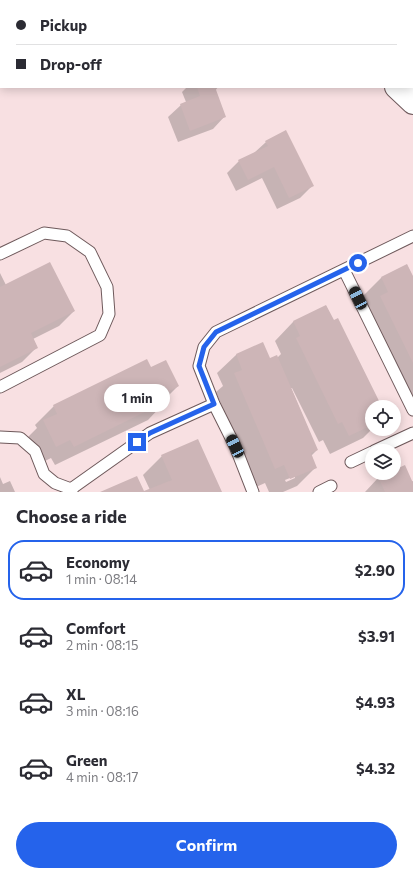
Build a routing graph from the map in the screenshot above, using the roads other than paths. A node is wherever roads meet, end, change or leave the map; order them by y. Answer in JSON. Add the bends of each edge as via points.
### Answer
{"nodes":[{"id":1,"x":397,"y":88,"type":"edge"},
{"id":2,"x":413,"y":103,"type":"edge"},
{"id":3,"x":413,"y":236,"type":"edge"},
{"id":4,"x":0,"y":254,"type":"edge"},
{"id":5,"x":344,"y":270,"type":"junction"},
{"id":6,"x":0,"y":387,"type":"edge"},
{"id":7,"x":214,"y":404,"type":"junction"},
{"id":8,"x":413,"y":410,"type":"edge"},
{"id":9,"x":413,"y":433,"type":"edge"},
{"id":10,"x":0,"y":437,"type":"edge"},
{"id":11,"x":390,"y":444,"type":"edge"},
{"id":12,"x":365,"y":456,"type":"edge"},
{"id":13,"x":351,"y":462,"type":"dead end"},
{"id":14,"x":331,"y":486,"type":"dead end"},
{"id":15,"x":71,"y":491,"type":"edge"},
{"id":16,"x":253,"y":492,"type":"edge"},
{"id":17,"x":319,"y":492,"type":"edge"}],
"edges":[{"from":1,"to":2,"type":"street"},
{"from":3,"to":5,"type":"lane"},
{"from":4,"to":6,"type":"lane","via":[[44,232],[67,236],[90,252],[107,287],[109,314],[100,335]]},
{"from":5,"to":7,"type":"lane","via":[[216,332],[204,347],[199,366]]},
{"from":5,"to":8,"type":"lane"},
{"from":7,"to":15,"type":"lane","via":[[150,433]]},
{"from":7,"to":16,"type":"lane","via":[[235,446]]},
{"from":9,"to":11,"type":"lane"},
{"from":10,"to":15,"type":"lane","via":[[20,438],[35,451],[44,474]]},
{"from":12,"to":13,"type":"lane"},
{"from":14,"to":17,"type":"lane"}]}
